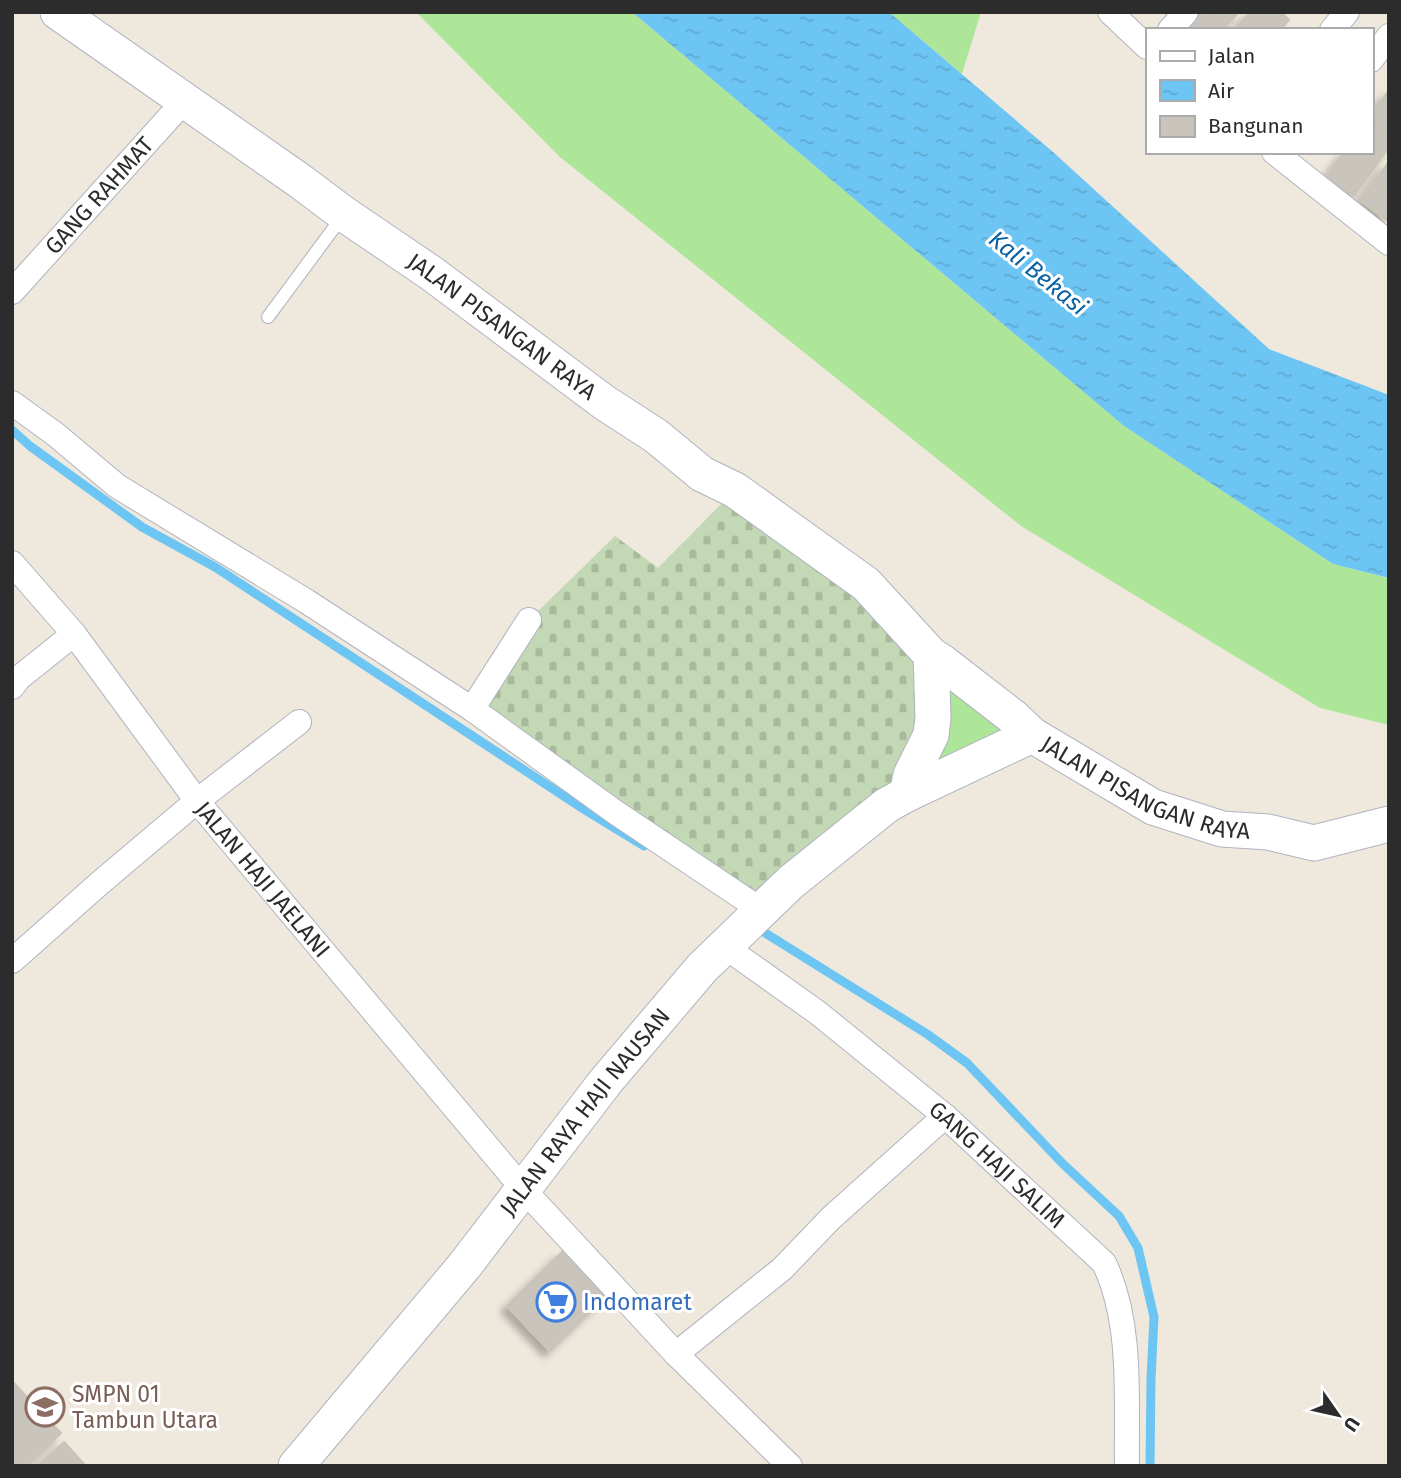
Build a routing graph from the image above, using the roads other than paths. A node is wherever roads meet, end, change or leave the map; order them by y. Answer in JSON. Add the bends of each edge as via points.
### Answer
{"nodes":[{"id":1,"x":58,"y":12,"type":"edge"},
{"id":2,"x":1110,"y":12,"type":"edge"},
{"id":3,"x":1186,"y":12,"type":"edge"},
{"id":4,"x":1347,"y":12,"type":"edge"},
{"id":5,"x":1172,"y":28,"type":"edge"},
{"id":6,"x":1334,"y":28,"type":"edge"},
{"id":7,"x":1389,"y":36,"type":"edge"},
{"id":8,"x":1146,"y":46,"type":"edge"},
{"id":9,"x":1373,"y":57,"type":"edge"},
{"id":10,"x":185,"y":100,"type":"junction"},
{"id":11,"x":1290,"y":157,"type":"edge"},
{"id":12,"x":344,"y":214,"type":"junction"},
{"id":13,"x":1388,"y":241,"type":"edge"},
{"id":14,"x":12,"y":292,"type":"edge"},
{"id":15,"x":268,"y":317,"type":"dead end"},
{"id":16,"x":12,"y":403,"type":"edge"},
{"id":17,"x":14,"y":568,"type":"edge"},
{"id":18,"x":529,"y":620,"type":"dead end"},
{"id":19,"x":74,"y":635,"type":"junction"},
{"id":20,"x":931,"y":666,"type":"junction"},
{"id":21,"x":12,"y":687,"type":"edge"},
{"id":22,"x":472,"y":709,"type":"junction"},
{"id":23,"x":299,"y":722,"type":"dead end"},
{"id":24,"x":1032,"y":735,"type":"junction"},
{"id":25,"x":907,"y":794,"type":"junction"},
{"id":26,"x":197,"y":801,"type":"junction"},
{"id":27,"x":1389,"y":824,"type":"edge"},
{"id":28,"x":761,"y":910,"type":"junction"},
{"id":29,"x":724,"y":946,"type":"junction"},
{"id":30,"x":12,"y":961,"type":"edge"},
{"id":31,"x":945,"y":1116,"type":"junction"},
{"id":32,"x":523,"y":1189,"type":"junction"},
{"id":33,"x":676,"y":1354,"type":"junction"},
{"id":34,"x":779,"y":1462,"type":"edge"},
{"id":35,"x":296,"y":1466,"type":"edge"},
{"id":36,"x":1127,"y":1466,"type":"edge"}],
"edges":[{"from":1,"to":10,"type":"street","name":"JALAN PISANGAN RAYA"},
{"from":2,"to":8,"type":"street"},
{"from":3,"to":5,"type":"street"},
{"from":4,"to":6,"type":"street"},
{"from":7,"to":9,"type":"street"},
{"from":10,"to":12,"type":"street","name":"JALAN PISANGAN RAYA"},
{"from":10,"to":14,"type":"street","name":"GANG RAHMAT"},
{"from":11,"to":13,"type":"street"},
{"from":12,"to":15,"type":"lane"},
{"from":12,"to":20,"type":"street","name":"JALAN PISANGAN RAYA","via":[[656,436],[702,474],[736,490],[866,584]]},
{"from":16,"to":22,"type":"street","via":[[117,486]]},
{"from":17,"to":19,"type":"street","name":"JALAN HAJI JAELANI"},
{"from":18,"to":22,"type":"street"},
{"from":19,"to":21,"type":"street"},
{"from":19,"to":26,"type":"street","name":"JALAN HAJI JAELANI"},
{"from":20,"to":24,"type":"street","name":"JALAN PISANGAN RAYA","via":[[942,662]]},
{"from":20,"to":25,"type":"street","via":[[931,735]]},
{"from":22,"to":28,"type":"street"},
{"from":23,"to":26,"type":"street"},
{"from":24,"to":25,"type":"street","name":"JALAN RAYA HAJI NAUSAN"},
{"from":24,"to":27,"type":"street","name":"JALAN PISANGAN RAYA","via":[[1153,807],[1222,829],[1268,832],[1314,843]]},
{"from":25,"to":28,"type":"street","name":"JALAN RAYA HAJI NAUSAN","via":[[876,814]]},
{"from":26,"to":30,"type":"street"},
{"from":26,"to":32,"type":"street","name":"JALAN HAJI JAELANI"},
{"from":28,"to":29,"type":"street","name":"JALAN RAYA HAJI NAUSAN"},
{"from":29,"to":31,"type":"street","name":"GANG HAJI SALIM","via":[[818,1013]]},
{"from":29,"to":32,"type":"street","name":"JALAN RAYA HAJI NAUSAN","via":[[606,1081]]},
{"from":31,"to":33,"type":"street","via":[[831,1218],[782,1269]]},
{"from":31,"to":36,"type":"street","name":"GANG HAJI SALIM","via":[[1104,1263],[1121,1316],[1125,1351]]},
{"from":32,"to":33,"type":"street","name":"JALAN HAJI JAELANI"},
{"from":32,"to":35,"type":"street","name":"JALAN RAYA HAJI NAUSAN","via":[[466,1265]]},
{"from":33,"to":34,"type":"street","name":"JALAN HAJI JAELANI"}]}
